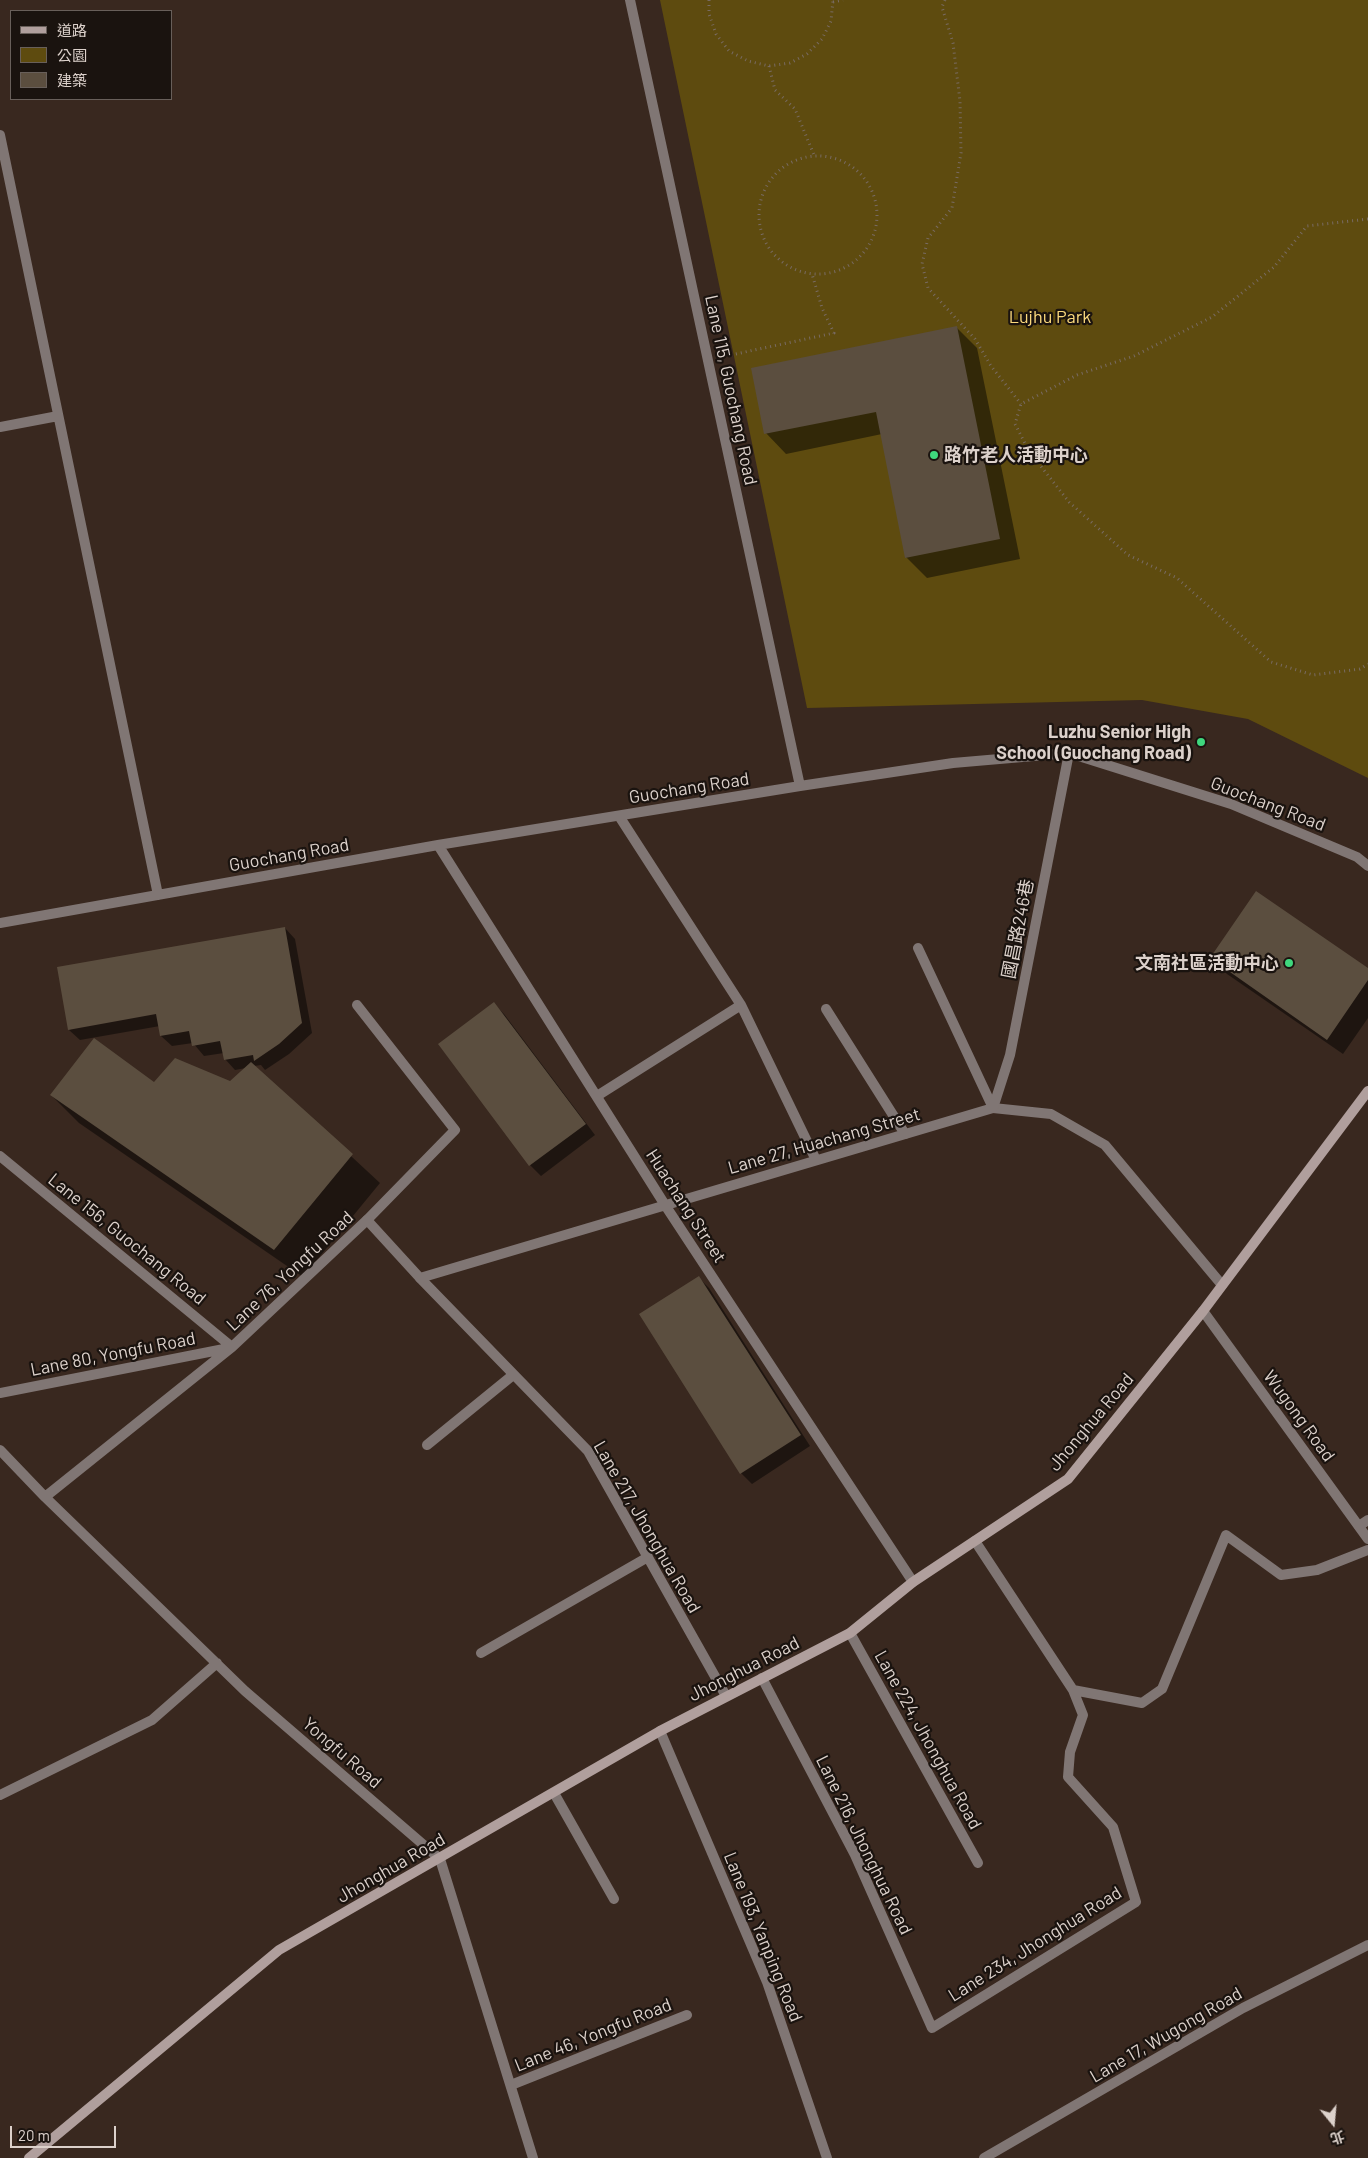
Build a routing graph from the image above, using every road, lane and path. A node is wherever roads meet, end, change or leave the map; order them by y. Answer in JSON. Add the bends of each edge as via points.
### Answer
{"nodes":[{"id":1,"x":630,"y":0,"type":"edge"},
{"id":2,"x":708,"y":0,"type":"edge"},
{"id":3,"x":843,"y":0,"type":"edge"},
{"id":4,"x":945,"y":0,"type":"edge"},
{"id":5,"x":833,"y":1,"type":"edge"},
{"id":6,"x":769,"y":66,"type":"junction"},
{"id":7,"x":0,"y":136,"type":"edge"},
{"id":8,"x":814,"y":155,"type":"junction"},
{"id":9,"x":1368,"y":219,"type":"edge"},
{"id":10,"x":812,"y":274,"type":"junction"},
{"id":11,"x":708,"y":360,"type":"junction"},
{"id":12,"x":1021,"y":404,"type":"junction"},
{"id":13,"x":58,"y":416,"type":"junction"},
{"id":14,"x":0,"y":427,"type":"edge"},
{"id":15,"x":1368,"y":664,"type":"edge"},
{"id":16,"x":1069,"y":753,"type":"junction"},
{"id":17,"x":800,"y":786,"type":"junction"},
{"id":18,"x":619,"y":816,"type":"junction"},
{"id":19,"x":438,"y":844,"type":"junction"},
{"id":20,"x":1368,"y":866,"type":"edge"},
{"id":21,"x":158,"y":895,"type":"junction"},
{"id":22,"x":0,"y":924,"type":"edge"},
{"id":23,"x":918,"y":948,"type":"dead end"},
{"id":24,"x":741,"y":1004,"type":"junction"},
{"id":25,"x":357,"y":1005,"type":"dead end"},
{"id":26,"x":826,"y":1009,"type":"dead end"},
{"id":27,"x":1368,"y":1091,"type":"edge"},
{"id":28,"x":597,"y":1096,"type":"junction"},
{"id":29,"x":993,"y":1108,"type":"junction"},
{"id":30,"x":904,"y":1134,"type":"junction"},
{"id":31,"x":0,"y":1156,"type":"edge"},
{"id":32,"x":816,"y":1160,"type":"junction"},
{"id":33,"x":665,"y":1204,"type":"junction"},
{"id":34,"x":367,"y":1220,"type":"junction"},
{"id":35,"x":420,"y":1278,"type":"junction"},
{"id":36,"x":1222,"y":1286,"type":"junction"},
{"id":37,"x":1203,"y":1312,"type":"junction"},
{"id":38,"x":232,"y":1347,"type":"junction"},
{"id":39,"x":513,"y":1375,"type":"junction"},
{"id":40,"x":0,"y":1393,"type":"edge"},
{"id":41,"x":427,"y":1444,"type":"dead end"},
{"id":42,"x":0,"y":1450,"type":"edge"},
{"id":43,"x":45,"y":1497,"type":"junction"},
{"id":44,"x":1364,"y":1523,"type":"edge"},
{"id":45,"x":1368,"y":1540,"type":"edge"},
{"id":46,"x":975,"y":1541,"type":"junction"},
{"id":47,"x":1368,"y":1550,"type":"edge"},
{"id":48,"x":648,"y":1557,"type":"junction"},
{"id":49,"x":913,"y":1582,"type":"junction"},
{"id":50,"x":850,"y":1633,"type":"junction"},
{"id":51,"x":481,"y":1653,"type":"dead end"},
{"id":52,"x":217,"y":1663,"type":"junction"},
{"id":53,"x":762,"y":1678,"type":"junction"},
{"id":54,"x":1073,"y":1690,"type":"junction"},
{"id":55,"x":726,"y":1696,"type":"junction"},
{"id":56,"x":660,"y":1731,"type":"junction"},
{"id":57,"x":554,"y":1792,"type":"junction"},
{"id":58,"x":0,"y":1795,"type":"edge"},
{"id":59,"x":440,"y":1859,"type":"junction"},
{"id":60,"x":978,"y":1863,"type":"dead end"},
{"id":61,"x":614,"y":1899,"type":"dead end"},
{"id":62,"x":1368,"y":1945,"type":"edge"},
{"id":63,"x":687,"y":2015,"type":"dead end"},
{"id":64,"x":932,"y":2028,"type":"joint"},
{"id":65,"x":511,"y":2085,"type":"junction"},
{"id":66,"x":29,"y":2158,"type":"edge"},
{"id":67,"x":533,"y":2158,"type":"edge"},
{"id":68,"x":827,"y":2158,"type":"edge"},
{"id":69,"x":984,"y":2158,"type":"edge"}],
"edges":[{"from":1,"to":11,"type":"street","name":"Lane 115, Guochang Road"},
{"from":2,"to":6,"type":"path","via":[[716,34],[729,50],[748,61]]},
{"from":3,"to":5,"type":"path"},
{"from":4,"to":12,"type":"path","via":[[942,7],[954,43],[961,154],[952,208],[928,238],[922,264],[928,288],[975,339],[991,366]]},
{"from":5,"to":6,"type":"path","via":[[831,21],[808,54],[790,63]]},
{"from":6,"to":8,"type":"path","via":[[775,90],[795,109]]},
{"from":7,"to":13,"type":"street"},
{"from":8,"to":10,"type":"path","via":[[795,160],[778,170],[766,186],[759,204],[759,224],[764,242],[777,258],[793,269]]},
{"from":8,"to":10,"type":"path","via":[[834,157],[852,165],[866,179],[875,196],[878,216],[874,235],[865,252],[850,265],[832,273]]},
{"from":9,"to":12,"type":"path","via":[[1307,226],[1274,267],[1212,317],[1134,356],[1078,375]]},
{"from":10,"to":11,"type":"path","via":[[822,308],[834,333]]},
{"from":11,"to":17,"type":"street","name":"Lane 115, Guochang Road"},
{"from":12,"to":15,"type":"path","via":[[1015,424],[1029,451],[1069,502],[1128,555],[1177,578],[1271,662],[1313,675],[1360,669]]},
{"from":13,"to":14,"type":"street"},
{"from":13,"to":21,"type":"street"},
{"from":16,"to":17,"type":"street","name":"Guochang Road","via":[[953,763]]},
{"from":16,"to":20,"type":"street","name":"Guochang Road","via":[[1231,804],[1358,856]]},
{"from":16,"to":29,"type":"street","name":"國昌路246巷","via":[[1010,1055]]},
{"from":17,"to":18,"type":"street","name":"Guochang Road"},
{"from":18,"to":19,"type":"street","name":"Guochang Road"},
{"from":18,"to":24,"type":"street"},
{"from":19,"to":21,"type":"street","name":"Guochang Road"},
{"from":19,"to":28,"type":"street","name":"Huachang Street"},
{"from":21,"to":22,"type":"street","name":"Guochang Road"},
{"from":23,"to":29,"type":"street"},
{"from":24,"to":28,"type":"street"},
{"from":24,"to":32,"type":"street"},
{"from":25,"to":34,"type":"street","via":[[455,1130]]},
{"from":26,"to":30,"type":"street"},
{"from":27,"to":36,"type":"street","name":"Jhonghua Road"},
{"from":28,"to":33,"type":"street","name":"Huachang Street"},
{"from":29,"to":30,"type":"street","name":"Lane 27, Huachang Street"},
{"from":29,"to":36,"type":"street","via":[[1051,1114],[1105,1145]]},
{"from":30,"to":32,"type":"street","name":"Lane 27, Huachang Street"},
{"from":31,"to":38,"type":"street","name":"Lane 156, Guochang Road"},
{"from":32,"to":33,"type":"street","name":"Lane 27, Huachang Street"},
{"from":33,"to":35,"type":"street"},
{"from":33,"to":49,"type":"street","name":"Huachang Street"},
{"from":34,"to":35,"type":"street","name":"Lane 76, Yongfu Road"},
{"from":34,"to":38,"type":"street","name":"Lane 76, Yongfu Road"},
{"from":35,"to":39,"type":"street","name":"Lane 217, Jhonghua Road"},
{"from":36,"to":37,"type":"street","name":"Jhonghua Road"},
{"from":37,"to":44,"type":"street","name":"Wugong Road"},
{"from":37,"to":46,"type":"street","name":"Jhonghua Road","via":[[1068,1479]]},
{"from":38,"to":40,"type":"street","name":"Lane 80, Yongfu Road"},
{"from":38,"to":43,"type":"street","name":"Lane 76, Yongfu Road"},
{"from":39,"to":41,"type":"street"},
{"from":39,"to":48,"type":"street","name":"Lane 217, Jhonghua Road","via":[[588,1451]]},
{"from":42,"to":43,"type":"street","name":"Yongfu Road"},
{"from":43,"to":52,"type":"street","name":"Yongfu Road"},
{"from":44,"to":45,"type":"street","name":"Wugong Road"},
{"from":46,"to":49,"type":"street","name":"Jhonghua Road"},
{"from":46,"to":54,"type":"street","name":"Lane 234, Jhonghua Road"},
{"from":47,"to":54,"type":"street","via":[[1317,1570],[1281,1575],[1226,1535],[1162,1689],[1142,1703]]},
{"from":48,"to":51,"type":"street"},
{"from":48,"to":55,"type":"street","name":"Lane 217, Jhonghua Road"},
{"from":49,"to":50,"type":"street","name":"Jhonghua Road"},
{"from":50,"to":53,"type":"street","name":"Jhonghua Road"},
{"from":50,"to":60,"type":"street","name":"Lane 224, Jhonghua Road"},
{"from":52,"to":58,"type":"street","via":[[152,1720]]},
{"from":52,"to":59,"type":"street","name":"Yongfu Road","via":[[245,1691]]},
{"from":53,"to":55,"type":"street","name":"Jhonghua Road"},
{"from":53,"to":64,"type":"street","name":"Lane 216, Jhonghua Road","via":[[854,1856]]},
{"from":54,"to":64,"type":"street","name":"Lane 234, Jhonghua Road","via":[[1083,1715],[1070,1752],[1068,1777],[1113,1827],[1136,1902]]},
{"from":55,"to":56,"type":"street","name":"Jhonghua Road"},
{"from":56,"to":57,"type":"street","name":"Jhonghua Road"},
{"from":56,"to":68,"type":"street","name":"Lane 193, Yanping Road","via":[[767,1982]]},
{"from":57,"to":59,"type":"street","name":"Jhonghua Road"},
{"from":57,"to":61,"type":"street"},
{"from":59,"to":65,"type":"street"},
{"from":59,"to":66,"type":"street","name":"Jhonghua Road","via":[[279,1950]]},
{"from":62,"to":69,"type":"street","name":"Lane 17, Wugong Road","via":[[1243,2008]]},
{"from":63,"to":65,"type":"street","name":"Lane 46, Yongfu Road"},
{"from":65,"to":67,"type":"street"}]}
